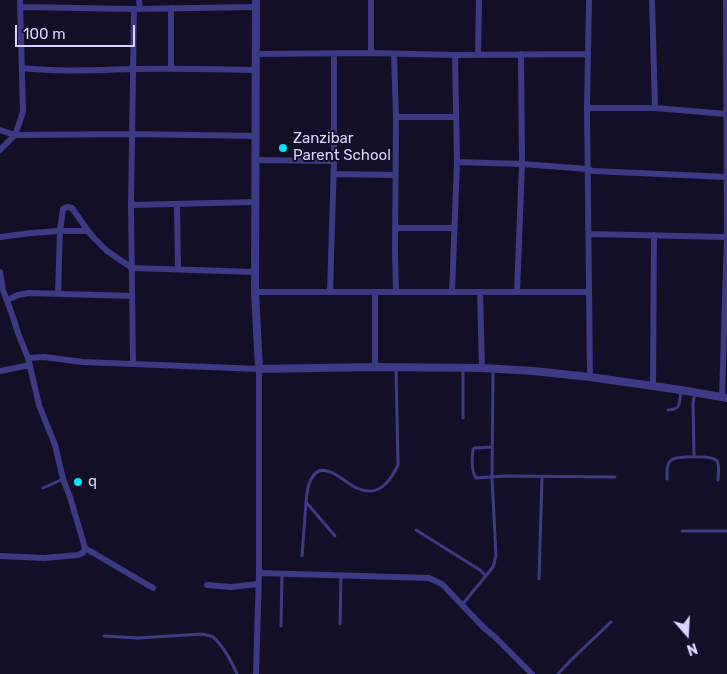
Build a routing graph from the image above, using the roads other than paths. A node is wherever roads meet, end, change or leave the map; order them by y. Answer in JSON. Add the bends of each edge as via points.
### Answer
{"nodes":[{"id":1,"x":140,"y":0,"type":"edge"},
{"id":2,"x":371,"y":0,"type":"edge"},
{"id":3,"x":479,"y":0,"type":"edge"},
{"id":4,"x":588,"y":0,"type":"edge"},
{"id":5,"x":652,"y":0,"type":"edge"},
{"id":6,"x":726,"y":0,"type":"edge"},
{"id":7,"x":256,"y":3,"type":"edge"},
{"id":8,"x":20,"y":4,"type":"edge"},
{"id":9,"x":171,"y":8,"type":"junction"},
{"id":10,"x":137,"y":9,"type":"junction"},
{"id":11,"x":726,"y":49,"type":"edge"},
{"id":12,"x":371,"y":53,"type":"junction"},
{"id":13,"x":256,"y":54,"type":"junction"},
{"id":14,"x":334,"y":54,"type":"junction"},
{"id":15,"x":394,"y":54,"type":"junction"},
{"id":16,"x":478,"y":54,"type":"junction"},
{"id":17,"x":521,"y":54,"type":"junction"},
{"id":18,"x":588,"y":54,"type":"junction"},
{"id":19,"x":455,"y":55,"type":"junction"},
{"id":20,"x":22,"y":68,"type":"junction"},
{"id":21,"x":133,"y":69,"type":"junction"},
{"id":22,"x":171,"y":69,"type":"junction"},
{"id":23,"x":255,"y":70,"type":"junction"},
{"id":24,"x":588,"y":108,"type":"junction"},
{"id":25,"x":656,"y":108,"type":"junction"},
{"id":26,"x":726,"y":114,"type":"edge"},
{"id":27,"x":396,"y":117,"type":"junction"},
{"id":28,"x":456,"y":117,"type":"junction"},
{"id":29,"x":0,"y":130,"type":"edge"},
{"id":30,"x":132,"y":134,"type":"junction"},
{"id":31,"x":15,"y":135,"type":"junction"},
{"id":32,"x":255,"y":136,"type":"junction"},
{"id":33,"x":0,"y":150,"type":"edge"},
{"id":34,"x":255,"y":160,"type":"junction"},
{"id":35,"x":334,"y":161,"type":"junction"},
{"id":36,"x":457,"y":162,"type":"junction"},
{"id":37,"x":522,"y":164,"type":"junction"},
{"id":38,"x":588,"y":169,"type":"junction"},
{"id":39,"x":334,"y":174,"type":"junction"},
{"id":40,"x":395,"y":175,"type":"junction"},
{"id":41,"x":727,"y":177,"type":"edge"},
{"id":42,"x":255,"y":202,"type":"junction"},
{"id":43,"x":177,"y":204,"type":"junction"},
{"id":44,"x":130,"y":205,"type":"junction"},
{"id":45,"x":396,"y":228,"type":"junction"},
{"id":46,"x":454,"y":228,"type":"junction"},
{"id":47,"x":60,"y":231,"type":"junction"},
{"id":48,"x":88,"y":231,"type":"junction"},
{"id":49,"x":589,"y":234,"type":"junction"},
{"id":50,"x":654,"y":235,"type":"junction"},
{"id":51,"x":727,"y":236,"type":"edge"},
{"id":52,"x":0,"y":237,"type":"edge"},
{"id":53,"x":727,"y":243,"type":"edge"},
{"id":54,"x":132,"y":268,"type":"junction"},
{"id":55,"x":178,"y":269,"type":"junction"},
{"id":56,"x":0,"y":272,"type":"edge"},
{"id":57,"x":255,"y":272,"type":"junction"},
{"id":58,"x":255,"y":292,"type":"junction"},
{"id":59,"x":330,"y":292,"type":"junction"},
{"id":60,"x":375,"y":292,"type":"junction"},
{"id":61,"x":396,"y":292,"type":"junction"},
{"id":62,"x":452,"y":292,"type":"junction"},
{"id":63,"x":480,"y":292,"type":"junction"},
{"id":64,"x":518,"y":292,"type":"junction"},
{"id":65,"x":589,"y":292,"type":"junction"},
{"id":66,"x":58,"y":294,"type":"junction"},
{"id":67,"x":131,"y":296,"type":"junction"},
{"id":68,"x":7,"y":300,"type":"junction"},
{"id":69,"x":726,"y":314,"type":"edge"},
{"id":70,"x":28,"y":358,"type":"junction"},
{"id":71,"x":133,"y":364,"type":"junction"},
{"id":72,"x":30,"y":365,"type":"junction"},
{"id":73,"x":375,"y":367,"type":"junction"},
{"id":74,"x":396,"y":368,"type":"junction"},
{"id":75,"x":482,"y":368,"type":"junction"},
{"id":76,"x":259,"y":369,"type":"junction"},
{"id":77,"x":463,"y":369,"type":"junction"},
{"id":78,"x":493,"y":370,"type":"junction"},
{"id":79,"x":0,"y":372,"type":"edge"},
{"id":80,"x":590,"y":377,"type":"junction"},
{"id":81,"x":653,"y":386,"type":"junction"},
{"id":82,"x":681,"y":390,"type":"junction"},
{"id":83,"x":695,"y":392,"type":"junction"},
{"id":84,"x":724,"y":398,"type":"edge"},
{"id":85,"x":668,"y":410,"type":"dead end"},
{"id":86,"x":463,"y":418,"type":"dead end"},
{"id":87,"x":492,"y":447,"type":"junction"},
{"id":88,"x":694,"y":456,"type":"junction"},
{"id":89,"x":492,"y":477,"type":"junction"},
{"id":90,"x":542,"y":477,"type":"junction"},
{"id":91,"x":615,"y":478,"type":"dead end"},
{"id":92,"x":63,"y":479,"type":"junction"},
{"id":93,"x":666,"y":479,"type":"dead end"},
{"id":94,"x":718,"y":480,"type":"dead end"},
{"id":95,"x":43,"y":488,"type":"dead end"},
{"id":96,"x":306,"y":502,"type":"junction"},
{"id":97,"x":416,"y":530,"type":"dead end"},
{"id":98,"x":682,"y":531,"type":"dead end"},
{"id":99,"x":727,"y":532,"type":"edge"},
{"id":100,"x":335,"y":536,"type":"dead end"},
{"id":101,"x":85,"y":548,"type":"junction"},
{"id":102,"x":0,"y":556,"type":"edge"},
{"id":103,"x":302,"y":556,"type":"dead end"},
{"id":104,"x":259,"y":573,"type":"junction"},
{"id":105,"x":282,"y":573,"type":"junction"},
{"id":106,"x":341,"y":576,"type":"junction"},
{"id":107,"x":486,"y":576,"type":"junction"},
{"id":108,"x":540,"y":579,"type":"dead end"},
{"id":109,"x":258,"y":584,"type":"junction"},
{"id":110,"x":207,"y":585,"type":"dead end"},
{"id":111,"x":153,"y":588,"type":"dead end"},
{"id":112,"x":462,"y":604,"type":"junction"},
{"id":113,"x":611,"y":622,"type":"dead end"},
{"id":114,"x":340,"y":624,"type":"dead end"},
{"id":115,"x":281,"y":626,"type":"dead end"},
{"id":116,"x":104,"y":636,"type":"dead end"},
{"id":117,"x":237,"y":674,"type":"edge"},
{"id":118,"x":256,"y":674,"type":"edge"},
{"id":119,"x":532,"y":674,"type":"edge"},
{"id":120,"x":558,"y":674,"type":"edge"}],
"edges":[{"from":1,"to":10,"type":"street"},
{"from":2,"to":12,"type":"street"},
{"from":3,"to":16,"type":"street"},
{"from":4,"to":18,"type":"street"},
{"from":5,"to":25,"type":"street"},
{"from":6,"to":11,"type":"street"},
{"from":7,"to":9,"type":"street"},
{"from":7,"to":13,"type":"street"},
{"from":8,"to":10,"type":"street"},
{"from":8,"to":20,"type":"street"},
{"from":9,"to":10,"type":"street"},
{"from":9,"to":22,"type":"street"},
{"from":10,"to":21,"type":"street"},
{"from":11,"to":26,"type":"street"},
{"from":12,"to":14,"type":"street"},
{"from":12,"to":15,"type":"street"},
{"from":13,"to":14,"type":"street"},
{"from":13,"to":23,"type":"street"},
{"from":14,"to":35,"type":"street"},
{"from":15,"to":19,"type":"street"},
{"from":15,"to":27,"type":"street"},
{"from":16,"to":17,"type":"street"},
{"from":16,"to":19,"type":"street"},
{"from":17,"to":18,"type":"street"},
{"from":17,"to":37,"type":"street"},
{"from":18,"to":24,"type":"street"},
{"from":19,"to":28,"type":"street"},
{"from":20,"to":21,"type":"street","via":[[69,71]]},
{"from":20,"to":31,"type":"street","via":[[23,112]]},
{"from":21,"to":22,"type":"street"},
{"from":21,"to":30,"type":"street"},
{"from":22,"to":23,"type":"street"},
{"from":23,"to":32,"type":"street"},
{"from":24,"to":25,"type":"street"},
{"from":24,"to":38,"type":"street"},
{"from":25,"to":26,"type":"street"},
{"from":26,"to":41,"type":"street"},
{"from":27,"to":28,"type":"street"},
{"from":27,"to":40,"type":"street"},
{"from":28,"to":36,"type":"street"},
{"from":29,"to":31,"type":"street"},
{"from":30,"to":31,"type":"street"},
{"from":30,"to":32,"type":"street"},
{"from":30,"to":44,"type":"street"},
{"from":31,"to":33,"type":"street"},
{"from":32,"to":34,"type":"street"},
{"from":34,"to":35,"type":"street"},
{"from":34,"to":42,"type":"street"},
{"from":35,"to":39,"type":"street"},
{"from":36,"to":37,"type":"street"},
{"from":36,"to":46,"type":"street"},
{"from":37,"to":38,"type":"street"},
{"from":37,"to":64,"type":"street"},
{"from":38,"to":41,"type":"street"},
{"from":38,"to":49,"type":"street"},
{"from":39,"to":40,"type":"street"},
{"from":39,"to":59,"type":"street"},
{"from":40,"to":45,"type":"street"},
{"from":41,"to":51,"type":"street"},
{"from":42,"to":43,"type":"street"},
{"from":42,"to":57,"type":"street"},
{"from":43,"to":44,"type":"street"},
{"from":43,"to":55,"type":"street"},
{"from":44,"to":54,"type":"street"},
{"from":45,"to":46,"type":"street"},
{"from":45,"to":61,"type":"street"},
{"from":46,"to":62,"type":"street"},
{"from":47,"to":48,"type":"street"},
{"from":47,"to":48,"type":"street","via":[[63,209],[67,207],[72,208]]},
{"from":47,"to":52,"type":"street"},
{"from":47,"to":66,"type":"street"},
{"from":48,"to":54,"type":"street","via":[[107,251]]},
{"from":49,"to":50,"type":"street"},
{"from":49,"to":65,"type":"street"},
{"from":50,"to":51,"type":"street"},
{"from":50,"to":81,"type":"street"},
{"from":51,"to":53,"type":"street"},
{"from":53,"to":69,"type":"street"},
{"from":54,"to":55,"type":"street"},
{"from":54,"to":67,"type":"street"},
{"from":55,"to":57,"type":"street"},
{"from":56,"to":68,"type":"street"},
{"from":57,"to":58,"type":"street"},
{"from":58,"to":59,"type":"street"},
{"from":58,"to":76,"type":"street"},
{"from":59,"to":60,"type":"street"},
{"from":60,"to":61,"type":"street"},
{"from":60,"to":73,"type":"street"},
{"from":61,"to":62,"type":"street"},
{"from":62,"to":63,"type":"street"},
{"from":63,"to":64,"type":"street"},
{"from":63,"to":75,"type":"street"},
{"from":64,"to":65,"type":"street"},
{"from":65,"to":80,"type":"street"},
{"from":66,"to":67,"type":"street"},
{"from":66,"to":68,"type":"street","via":[[29,293]]},
{"from":67,"to":71,"type":"street"},
{"from":68,"to":70,"type":"street"},
{"from":69,"to":84,"type":"street"},
{"from":70,"to":71,"type":"street"},
{"from":70,"to":72,"type":"street"},
{"from":71,"to":76,"type":"street"},
{"from":72,"to":79,"type":"street"},
{"from":72,"to":92,"type":"street"},
{"from":73,"to":74,"type":"street"},
{"from":73,"to":76,"type":"street"},
{"from":74,"to":77,"type":"street"},
{"from":74,"to":96,"type":"lane","via":[[398,464],[394,474],[376,491],[365,492],[322,470],[313,474]]},
{"from":75,"to":77,"type":"street"},
{"from":75,"to":78,"type":"street"},
{"from":76,"to":104,"type":"street"},
{"from":77,"to":86,"type":"lane"},
{"from":78,"to":80,"type":"street"},
{"from":78,"to":87,"type":"lane"},
{"from":80,"to":81,"type":"street"},
{"from":81,"to":82,"type":"street"},
{"from":82,"to":83,"type":"street"},
{"from":82,"to":85,"type":"lane","via":[[678,408]]},
{"from":83,"to":84,"type":"street"},
{"from":83,"to":88,"type":"lane"},
{"from":87,"to":89,"type":"lane"},
{"from":87,"to":89,"type":"lane","via":[[472,451],[474,476]]},
{"from":88,"to":93,"type":"lane","via":[[670,461]]},
{"from":88,"to":94,"type":"lane","via":[[717,461]]},
{"from":89,"to":90,"type":"lane"},
{"from":89,"to":107,"type":"lane","via":[[496,556]]},
{"from":90,"to":91,"type":"lane"},
{"from":90,"to":108,"type":"lane"},
{"from":92,"to":95,"type":"lane"},
{"from":92,"to":101,"type":"street"},
{"from":96,"to":100,"type":"lane"},
{"from":96,"to":103,"type":"lane"},
{"from":97,"to":107,"type":"lane"},
{"from":98,"to":99,"type":"lane"},
{"from":101,"to":102,"type":"street","via":[[78,555],[44,558]]},
{"from":101,"to":111,"type":"street"},
{"from":104,"to":105,"type":"street"},
{"from":104,"to":109,"type":"street"},
{"from":105,"to":106,"type":"street"},
{"from":105,"to":115,"type":"lane"},
{"from":106,"to":112,"type":"street","via":[[429,578],[442,584]]},
{"from":106,"to":114,"type":"lane"},
{"from":107,"to":112,"type":"lane"},
{"from":109,"to":110,"type":"street"},
{"from":109,"to":118,"type":"street"},
{"from":112,"to":119,"type":"street"},
{"from":113,"to":120,"type":"lane"},
{"from":116,"to":117,"type":"lane","via":[[211,636],[218,641]]}]}
